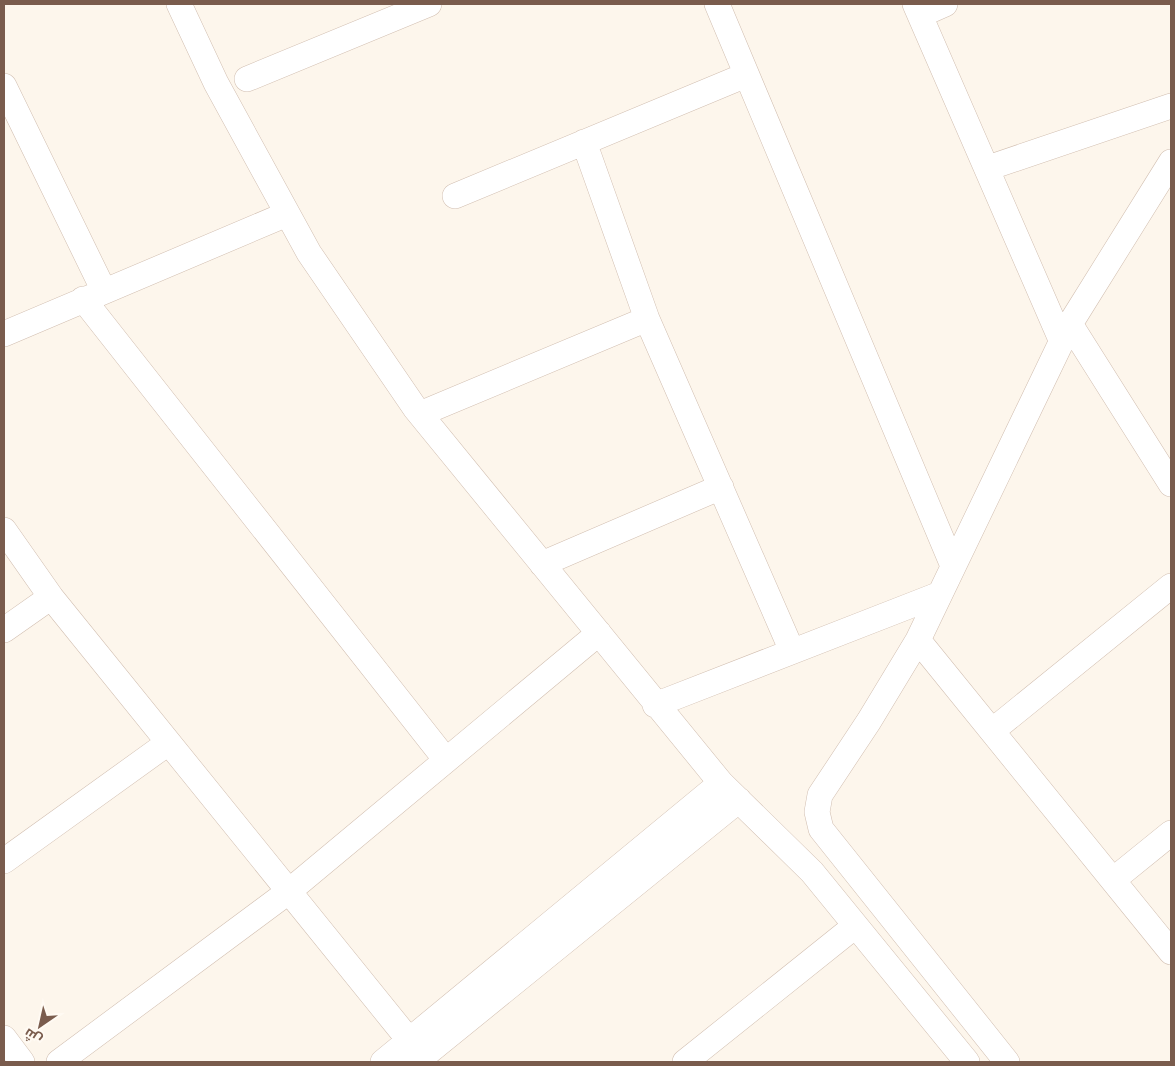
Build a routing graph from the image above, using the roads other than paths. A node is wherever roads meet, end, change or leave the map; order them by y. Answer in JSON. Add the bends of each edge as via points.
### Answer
{"nodes":[{"id":1,"x":179,"y":4,"type":"edge"},
{"id":2,"x":429,"y":4,"type":"edge"},
{"id":3,"x":717,"y":4,"type":"edge"},
{"id":4,"x":945,"y":4,"type":"edge"},
{"id":5,"x":918,"y":9,"type":"edge"},
{"id":6,"x":746,"y":75,"type":"junction"},
{"id":7,"x":247,"y":79,"type":"dead end"},
{"id":8,"x":4,"y":86,"type":"edge"},
{"id":9,"x":1171,"y":106,"type":"edge"},
{"id":10,"x":584,"y":142,"type":"junction"},
{"id":11,"x":1171,"y":162,"type":"edge"},
{"id":12,"x":988,"y":168,"type":"junction"},
{"id":13,"x":455,"y":196,"type":"dead end"},
{"id":14,"x":287,"y":214,"type":"junction"},
{"id":15,"x":93,"y":295,"type":"junction"},
{"id":16,"x":647,"y":319,"type":"junction"},
{"id":17,"x":1066,"y":333,"type":"junction"},
{"id":18,"x":4,"y":334,"type":"edge"},
{"id":19,"x":420,"y":414,"type":"junction"},
{"id":20,"x":1171,"y":484,"type":"edge"},
{"id":21,"x":720,"y":487,"type":"junction"},
{"id":22,"x":4,"y":530,"type":"edge"},
{"id":23,"x":542,"y":564,"type":"junction"},
{"id":24,"x":954,"y":566,"type":"junction"},
{"id":25,"x":1171,"y":586,"type":"edge"},
{"id":26,"x":940,"y":594,"type":"junction"},
{"id":27,"x":51,"y":597,"type":"junction"},
{"id":28,"x":4,"y":630,"type":"edge"},
{"id":29,"x":599,"y":633,"type":"junction"},
{"id":30,"x":918,"y":640,"type":"junction"},
{"id":31,"x":792,"y":651,"type":"junction"},
{"id":32,"x":655,"y":705,"type":"junction"},
{"id":33,"x":992,"y":731,"type":"junction"},
{"id":34,"x":168,"y":744,"type":"junction"},
{"id":35,"x":446,"y":760,"type":"junction"},
{"id":36,"x":721,"y":783,"type":"junction"},
{"id":37,"x":739,"y":800,"type":"junction"},
{"id":38,"x":1171,"y":834,"type":"edge"},
{"id":39,"x":4,"y":861,"type":"edge"},
{"id":40,"x":1113,"y":880,"type":"junction"},
{"id":41,"x":288,"y":892,"type":"junction"},
{"id":42,"x":855,"y":926,"type":"junction"},
{"id":43,"x":1171,"y":952,"type":"edge"},
{"id":44,"x":4,"y":1038,"type":"edge"},
{"id":45,"x":413,"y":1051,"type":"edge"},
{"id":46,"x":22,"y":1062,"type":"edge"},
{"id":47,"x":59,"y":1062,"type":"edge"},
{"id":48,"x":383,"y":1062,"type":"edge"},
{"id":49,"x":685,"y":1062,"type":"edge"},
{"id":50,"x":968,"y":1062,"type":"edge"},
{"id":51,"x":1007,"y":1062,"type":"edge"}],
"edges":[{"from":1,"to":14,"type":"street","via":[[216,83]]},
{"from":2,"to":7,"type":"street"},
{"from":3,"to":6,"type":"street"},
{"from":4,"to":5,"type":"street"},
{"from":5,"to":12,"type":"street"},
{"from":6,"to":10,"type":"street"},
{"from":6,"to":24,"type":"street"},
{"from":8,"to":15,"type":"street"},
{"from":9,"to":12,"type":"street"},
{"from":10,"to":13,"type":"street"},
{"from":10,"to":16,"type":"street"},
{"from":11,"to":17,"type":"street"},
{"from":12,"to":17,"type":"street"},
{"from":14,"to":15,"type":"street"},
{"from":14,"to":19,"type":"street","via":[[309,254]]},
{"from":15,"to":18,"type":"street"},
{"from":15,"to":35,"type":"street"},
{"from":16,"to":19,"type":"street"},
{"from":16,"to":21,"type":"street"},
{"from":17,"to":20,"type":"street"},
{"from":17,"to":24,"type":"street"},
{"from":19,"to":23,"type":"street"},
{"from":21,"to":23,"type":"street"},
{"from":21,"to":31,"type":"street"},
{"from":22,"to":27,"type":"street"},
{"from":23,"to":29,"type":"street"},
{"from":24,"to":26,"type":"street"},
{"from":25,"to":33,"type":"street"},
{"from":26,"to":30,"type":"street"},
{"from":26,"to":31,"type":"street"},
{"from":27,"to":28,"type":"street"},
{"from":27,"to":34,"type":"street"},
{"from":29,"to":32,"type":"street"},
{"from":29,"to":35,"type":"street"},
{"from":30,"to":33,"type":"street"},
{"from":30,"to":51,"type":"street","via":[[870,721],[820,795],[817,812],[821,829],[831,843]]},
{"from":31,"to":32,"type":"street"},
{"from":32,"to":36,"type":"street"},
{"from":33,"to":40,"type":"street"},
{"from":34,"to":39,"type":"street"},
{"from":34,"to":41,"type":"street"},
{"from":35,"to":41,"type":"street"},
{"from":36,"to":37,"type":"street"},
{"from":36,"to":45,"type":"street"},
{"from":37,"to":42,"type":"street","via":[[812,872]]},
{"from":37,"to":45,"type":"street"},
{"from":38,"to":40,"type":"street"},
{"from":40,"to":43,"type":"street"},
{"from":41,"to":45,"type":"street"},
{"from":41,"to":47,"type":"street"},
{"from":42,"to":49,"type":"street"},
{"from":42,"to":50,"type":"street"},
{"from":44,"to":46,"type":"street"},
{"from":45,"to":48,"type":"street"}]}
